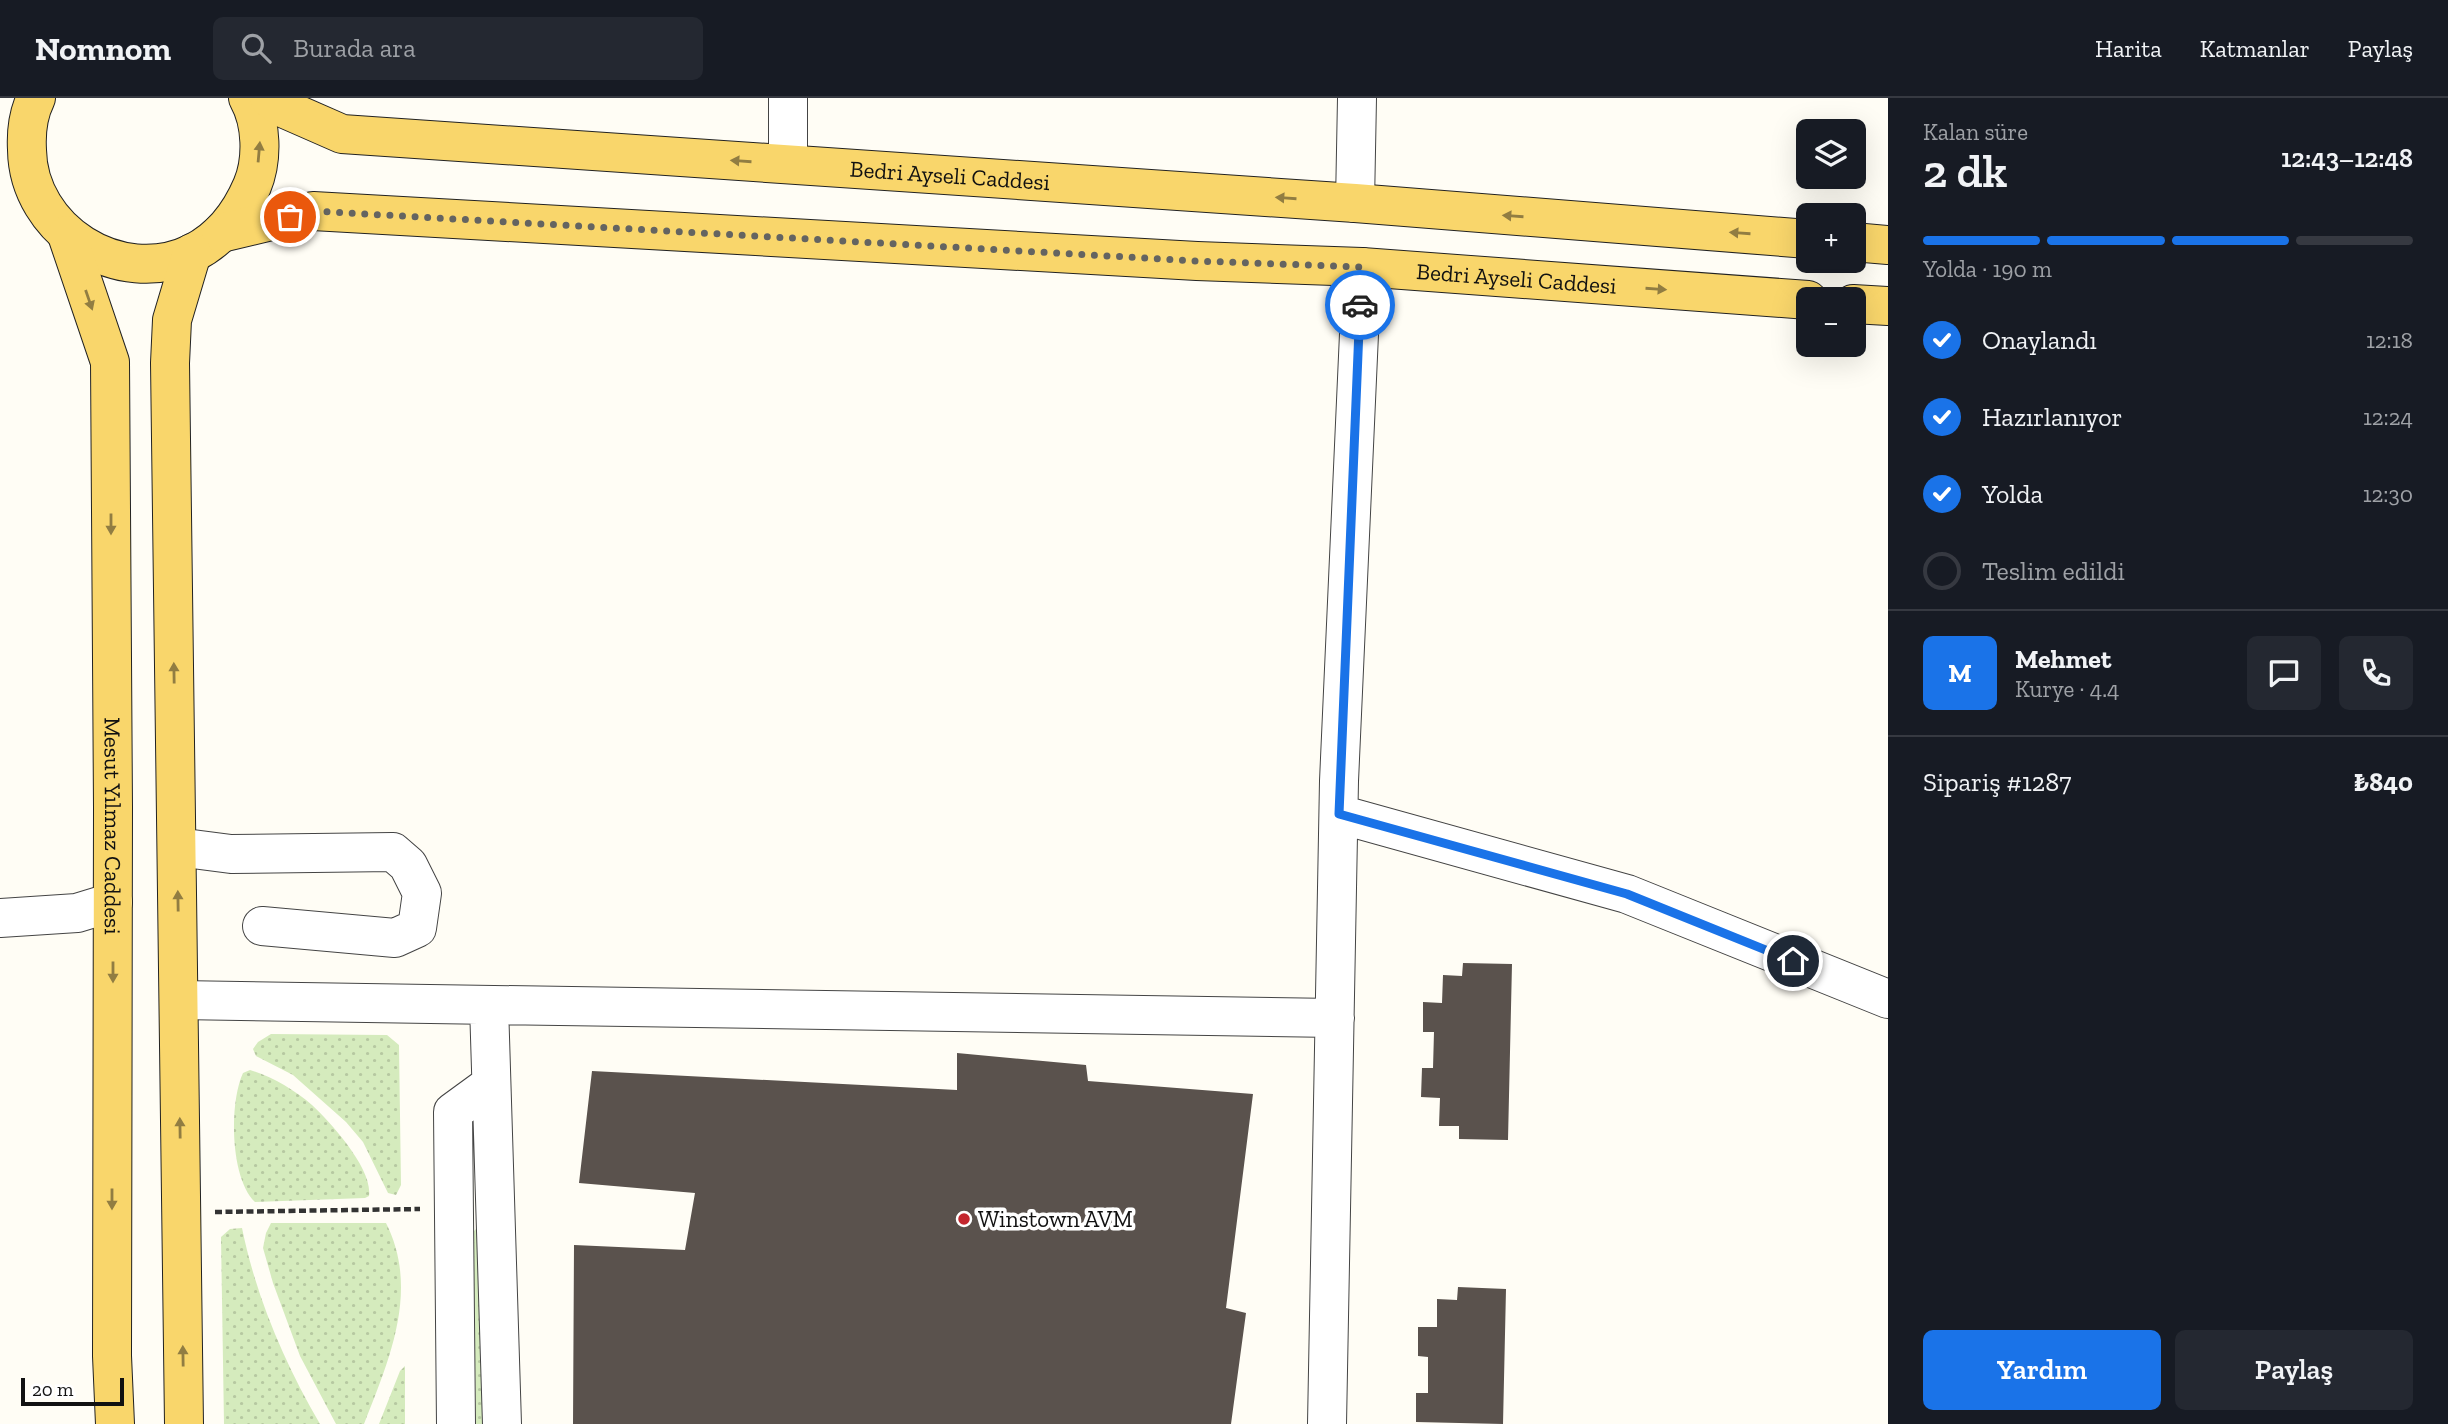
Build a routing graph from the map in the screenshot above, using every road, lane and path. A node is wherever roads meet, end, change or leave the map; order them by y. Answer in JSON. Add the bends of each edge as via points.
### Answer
{"nodes":[{"id":1,"x":36,"y":98,"type":"edge"},
{"id":2,"x":248,"y":98,"type":"edge"},
{"id":3,"x":269,"y":98,"type":"edge"},
{"id":4,"x":788,"y":98,"type":"edge"},
{"id":5,"x":1357,"y":98,"type":"edge"},
{"id":6,"x":788,"y":164,"type":"junction"},
{"id":7,"x":0,"y":166,"type":"edge"},
{"id":8,"x":33,"y":188,"type":"junction"},
{"id":9,"x":1355,"y":203,"type":"junction"},
{"id":10,"x":67,"y":235,"type":"junction"},
{"id":11,"x":1796,"y":238,"type":"edge"},
{"id":12,"x":206,"y":243,"type":"junction"},
{"id":13,"x":1866,"y":243,"type":"edge"},
{"id":14,"x":1888,"y":245,"type":"edge"},
{"id":15,"x":1362,"y":267,"type":"junction"},
{"id":16,"x":1796,"y":299,"type":"edge"},
{"id":17,"x":1866,"y":305,"type":"edge"},
{"id":18,"x":1888,"y":306,"type":"edge"},
{"id":19,"x":1339,"y":814,"type":"junction"},
{"id":20,"x":177,"y":847,"type":"junction"},
{"id":21,"x":113,"y":902,"type":"junction"},
{"id":22,"x":0,"y":918,"type":"edge"},
{"id":23,"x":262,"y":926,"type":"dead end"},
{"id":24,"x":1888,"y":999,"type":"edge"},
{"id":25,"x":179,"y":1000,"type":"junction"},
{"id":26,"x":489,"y":1004,"type":"junction"},
{"id":27,"x":1335,"y":1018,"type":"junction"},
{"id":28,"x":490,"y":1085,"type":"junction"},
{"id":29,"x":454,"y":1208,"type":"junction"},
{"id":30,"x":212,"y":1212,"type":"dead end"},
{"id":31,"x":115,"y":1424,"type":"edge"},
{"id":32,"x":184,"y":1424,"type":"edge"},
{"id":33,"x":456,"y":1424,"type":"edge"},
{"id":34,"x":502,"y":1424,"type":"edge"},
{"id":35,"x":1327,"y":1424,"type":"edge"}],
"edges":[{"from":1,"to":8,"type":"main road","via":[[26,132]]},
{"from":12,"to":2,"type":"main road","one_way":true,"via":[[243,207],[257,174],[260,140]]},
{"from":6,"to":3,"type":"main road","name":"Bedri Ayseli Caddesi","one_way":true,"via":[[342,134]]},
{"from":4,"to":6,"type":"street"},
{"from":5,"to":9,"type":"street"},
{"from":9,"to":6,"type":"main road","name":"Bedri Ayseli Caddesi","one_way":true},
{"from":7,"to":8,"type":"main road"},
{"from":8,"to":10,"type":"main road","via":[[47,214]]},
{"from":11,"to":9,"type":"main road","name":"Bedri Ayseli Caddesi","one_way":true},
{"from":10,"to":12,"type":"main road","name":"Bedri Ayseli Caddesi","via":[[90,251],[124,262],[159,262]]},
{"from":10,"to":21,"type":"main road","name":"Mesut Yılmaz Caddesi","one_way":true,"via":[[110,362]]},
{"from":12,"to":15,"type":"main road","name":"Bedri Ayseli Caddesi","via":[[313,211],[1183,261]]},
{"from":20,"to":12,"type":"main road","one_way":true,"via":[[172,320]]},
{"from":13,"to":14,"type":"main road"},
{"from":15,"to":16,"type":"main road","name":"Bedri Ayseli Caddesi","one_way":true},
{"from":15,"to":19,"type":"street"},
{"from":17,"to":18,"type":"main road"},
{"from":19,"to":24,"type":"street","via":[[1627,894]]},
{"from":19,"to":27,"type":"street"},
{"from":20,"to":23,"type":"street","via":[[232,854],[393,852],[408,865],[422,893],[418,928],[396,938]]},
{"from":25,"to":20,"type":"main road","one_way":true},
{"from":21,"to":22,"type":"street","via":[[77,913]]},
{"from":21,"to":31,"type":"main road","name":"Mesut Yılmaz Caddesi","one_way":true},
{"from":25,"to":26,"type":"street"},
{"from":32,"to":25,"type":"main road","one_way":true},
{"from":26,"to":27,"type":"street"},
{"from":26,"to":28,"type":"street"},
{"from":27,"to":35,"type":"street"},
{"from":28,"to":29,"type":"street","via":[[453,1112]]},
{"from":28,"to":34,"type":"street"},
{"from":29,"to":30,"type":"path"},
{"from":29,"to":33,"type":"street"}]}
